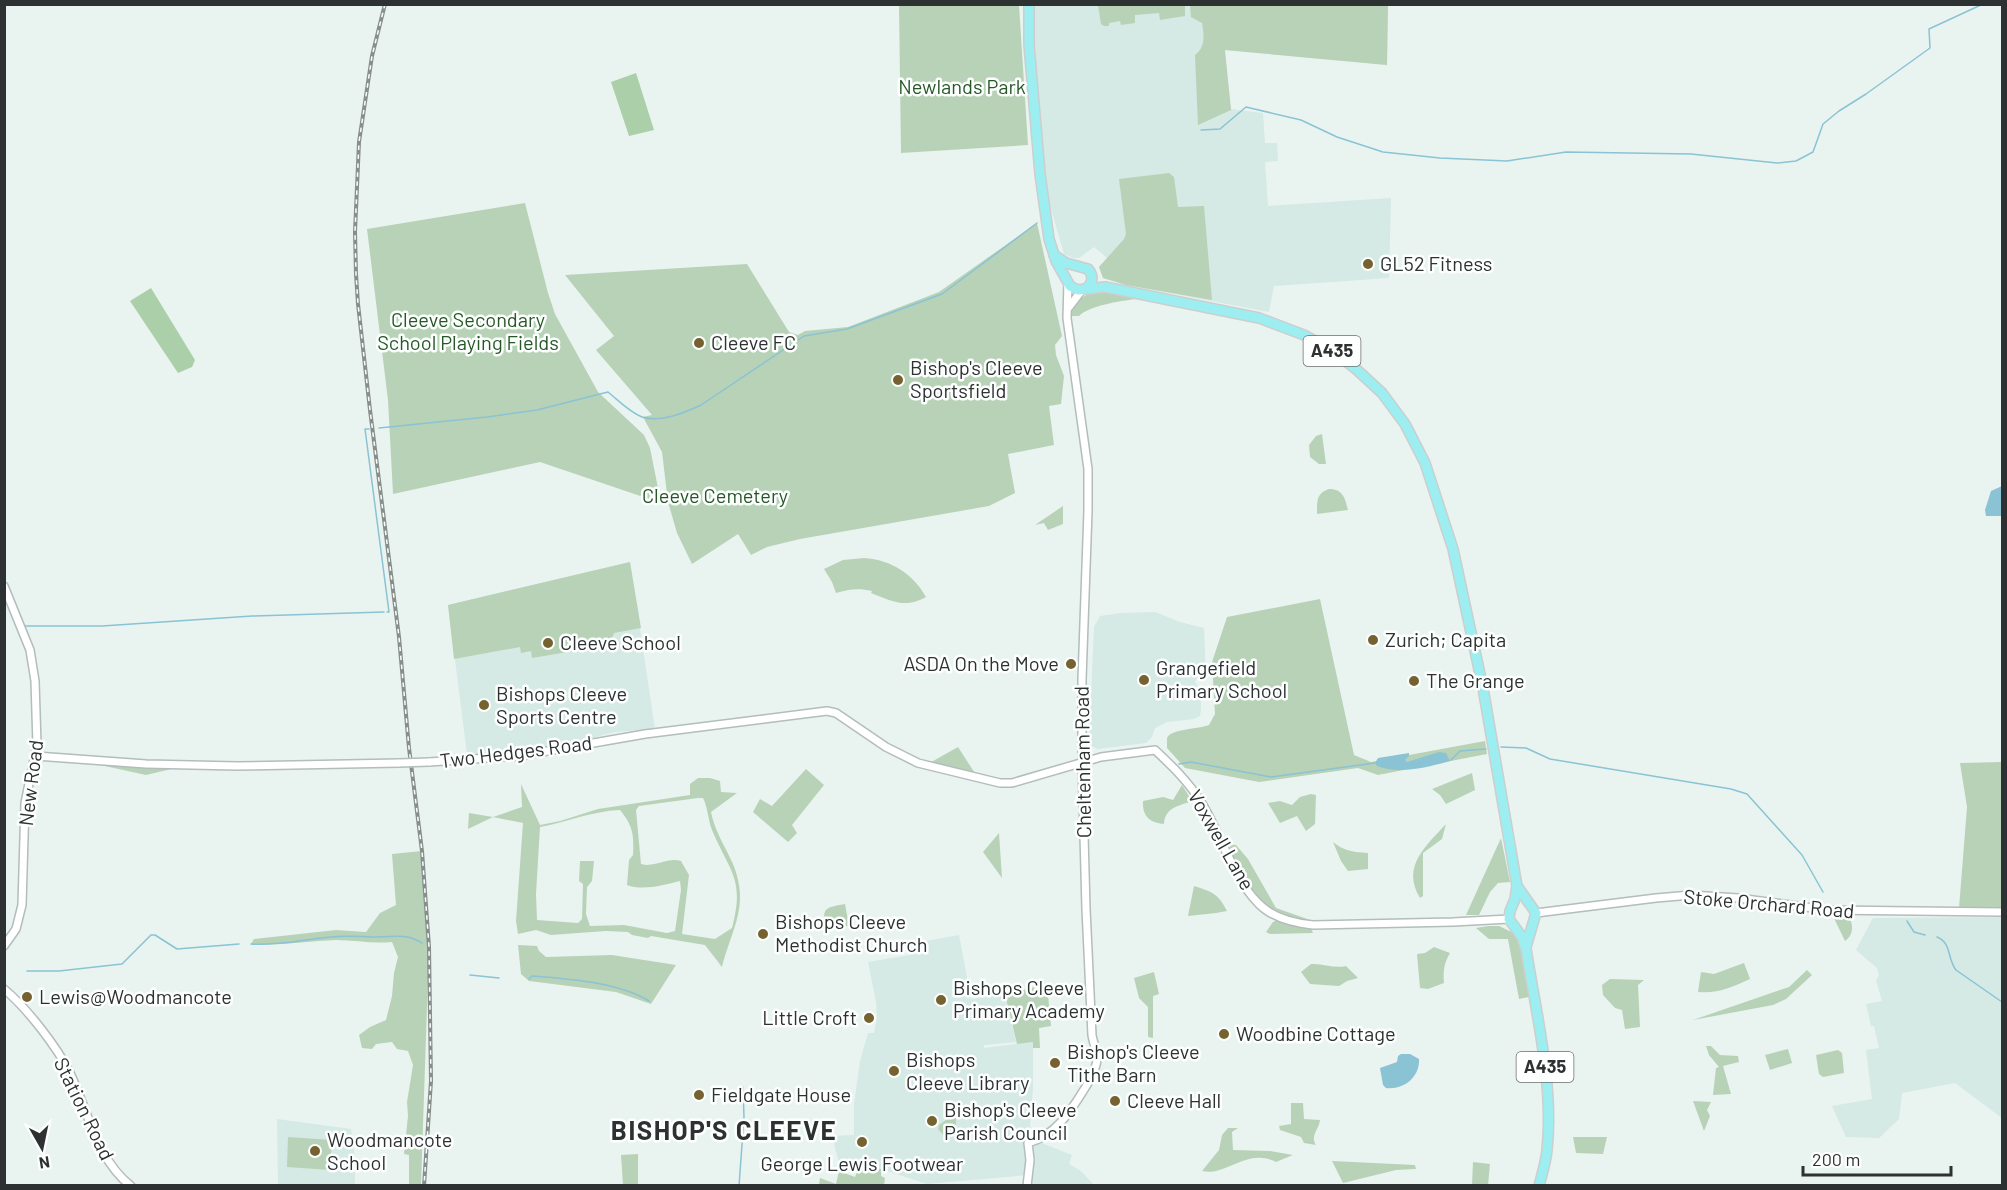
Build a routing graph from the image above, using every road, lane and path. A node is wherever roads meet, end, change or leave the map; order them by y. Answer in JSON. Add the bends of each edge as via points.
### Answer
{"nodes":[{"id":1,"x":1029,"y":4,"type":"edge"},
{"id":2,"x":1054,"y":255,"type":"junction"},
{"id":3,"x":1079,"y":265,"type":"junction"},
{"id":4,"x":1092,"y":275,"type":"junction"},
{"id":5,"x":1067,"y":281,"type":"junction"},
{"id":6,"x":1105,"y":287,"type":"junction"},
{"id":7,"x":1084,"y":290,"type":"junction"},
{"id":8,"x":1068,"y":308,"type":"junction"},
{"id":9,"x":4,"y":586,"type":"edge"},
{"id":10,"x":36,"y":756,"type":"junction"},
{"id":11,"x":1082,"y":761,"type":"junction"},
{"id":12,"x":1517,"y":886,"type":"junction"},
{"id":13,"x":1528,"y":903,"type":"junction"},
{"id":14,"x":1512,"y":907,"type":"junction"},
{"id":15,"x":2002,"y":912,"type":"edge"},
{"id":16,"x":1536,"y":914,"type":"junction"},
{"id":17,"x":1509,"y":919,"type":"junction"},
{"id":18,"x":1533,"y":924,"type":"junction"},
{"id":19,"x":1516,"y":928,"type":"junction"},
{"id":20,"x":4,"y":946,"type":"edge"},
{"id":21,"x":1526,"y":949,"type":"junction"},
{"id":22,"x":4,"y":989,"type":"edge"},
{"id":23,"x":130,"y":1185,"type":"edge"},
{"id":24,"x":1027,"y":1185,"type":"edge"},
{"id":25,"x":1539,"y":1185,"type":"edge"}],
"edges":[{"from":1,"to":2,"type":"main road","via":[[1040,174]]},
{"from":2,"to":3,"type":"main road"},
{"from":2,"to":5,"type":"main road"},
{"from":3,"to":4,"type":"main road","via":[[1088,268]]},
{"from":3,"to":5,"type":"main road","via":[[1068,272]]},
{"from":4,"to":6,"type":"main road"},
{"from":4,"to":7,"type":"main road"},
{"from":5,"to":7,"type":"main road","via":[[1074,289]]},
{"from":5,"to":8,"type":"street","name":"Cheltenham Road"},
{"from":6,"to":7,"type":"main road","number":"A435"},
{"from":6,"to":12,"type":"main road","number":"A435","via":[[1259,318],[1304,335],[1356,369],[1382,393],[1405,424],[1425,463],[1453,549],[1483,688]]},
{"from":7,"to":8,"type":"street"},
{"from":8,"to":11,"type":"street","name":"Cheltenham Road","via":[[1088,469]]},
{"from":9,"to":10,"type":"street","name":"New Road","via":[[30,650],[35,681]]},
{"from":10,"to":11,"type":"street","name":"Two Hedges Road","bridge":true,"via":[[244,766],[429,762],[519,756],[645,734],[827,711],[918,763],[1000,783],[1012,783]]},
{"from":10,"to":20,"type":"street","name":"New Road","via":[[25,803],[22,905],[16,929]]},
{"from":11,"to":17,"type":"street","name":"Voxwell Lane","via":[[1155,750],[1186,780],[1258,904],[1294,923]]},
{"from":11,"to":24,"type":"street","name":"Cheltenham Road","via":[[1088,970],[1092,1035],[1098,1055],[1089,1081],[1070,1113],[1052,1131],[1028,1143]]},
{"from":12,"to":13,"type":"main road","number":"A435"},
{"from":12,"to":14,"type":"main road","number":"A435"},
{"from":13,"to":14,"type":"main road"},
{"from":13,"to":16,"type":"main road"},
{"from":14,"to":17,"type":"main road"},
{"from":15,"to":16,"type":"street","name":"Stoke Orchard Road","via":[[1828,910],[1691,896]]},
{"from":16,"to":18,"type":"main road"},
{"from":17,"to":19,"type":"main road"},
{"from":18,"to":19,"type":"main road"},
{"from":18,"to":21,"type":"main road","number":"A435"},
{"from":19,"to":21,"type":"main road","number":"A435"},
{"from":21,"to":25,"type":"main road","number":"A435","via":[[1547,1092],[1547,1151]]},
{"from":22,"to":23,"type":"street","name":"Station Road","via":[[19,1001],[69,1071],[106,1158]]}]}
